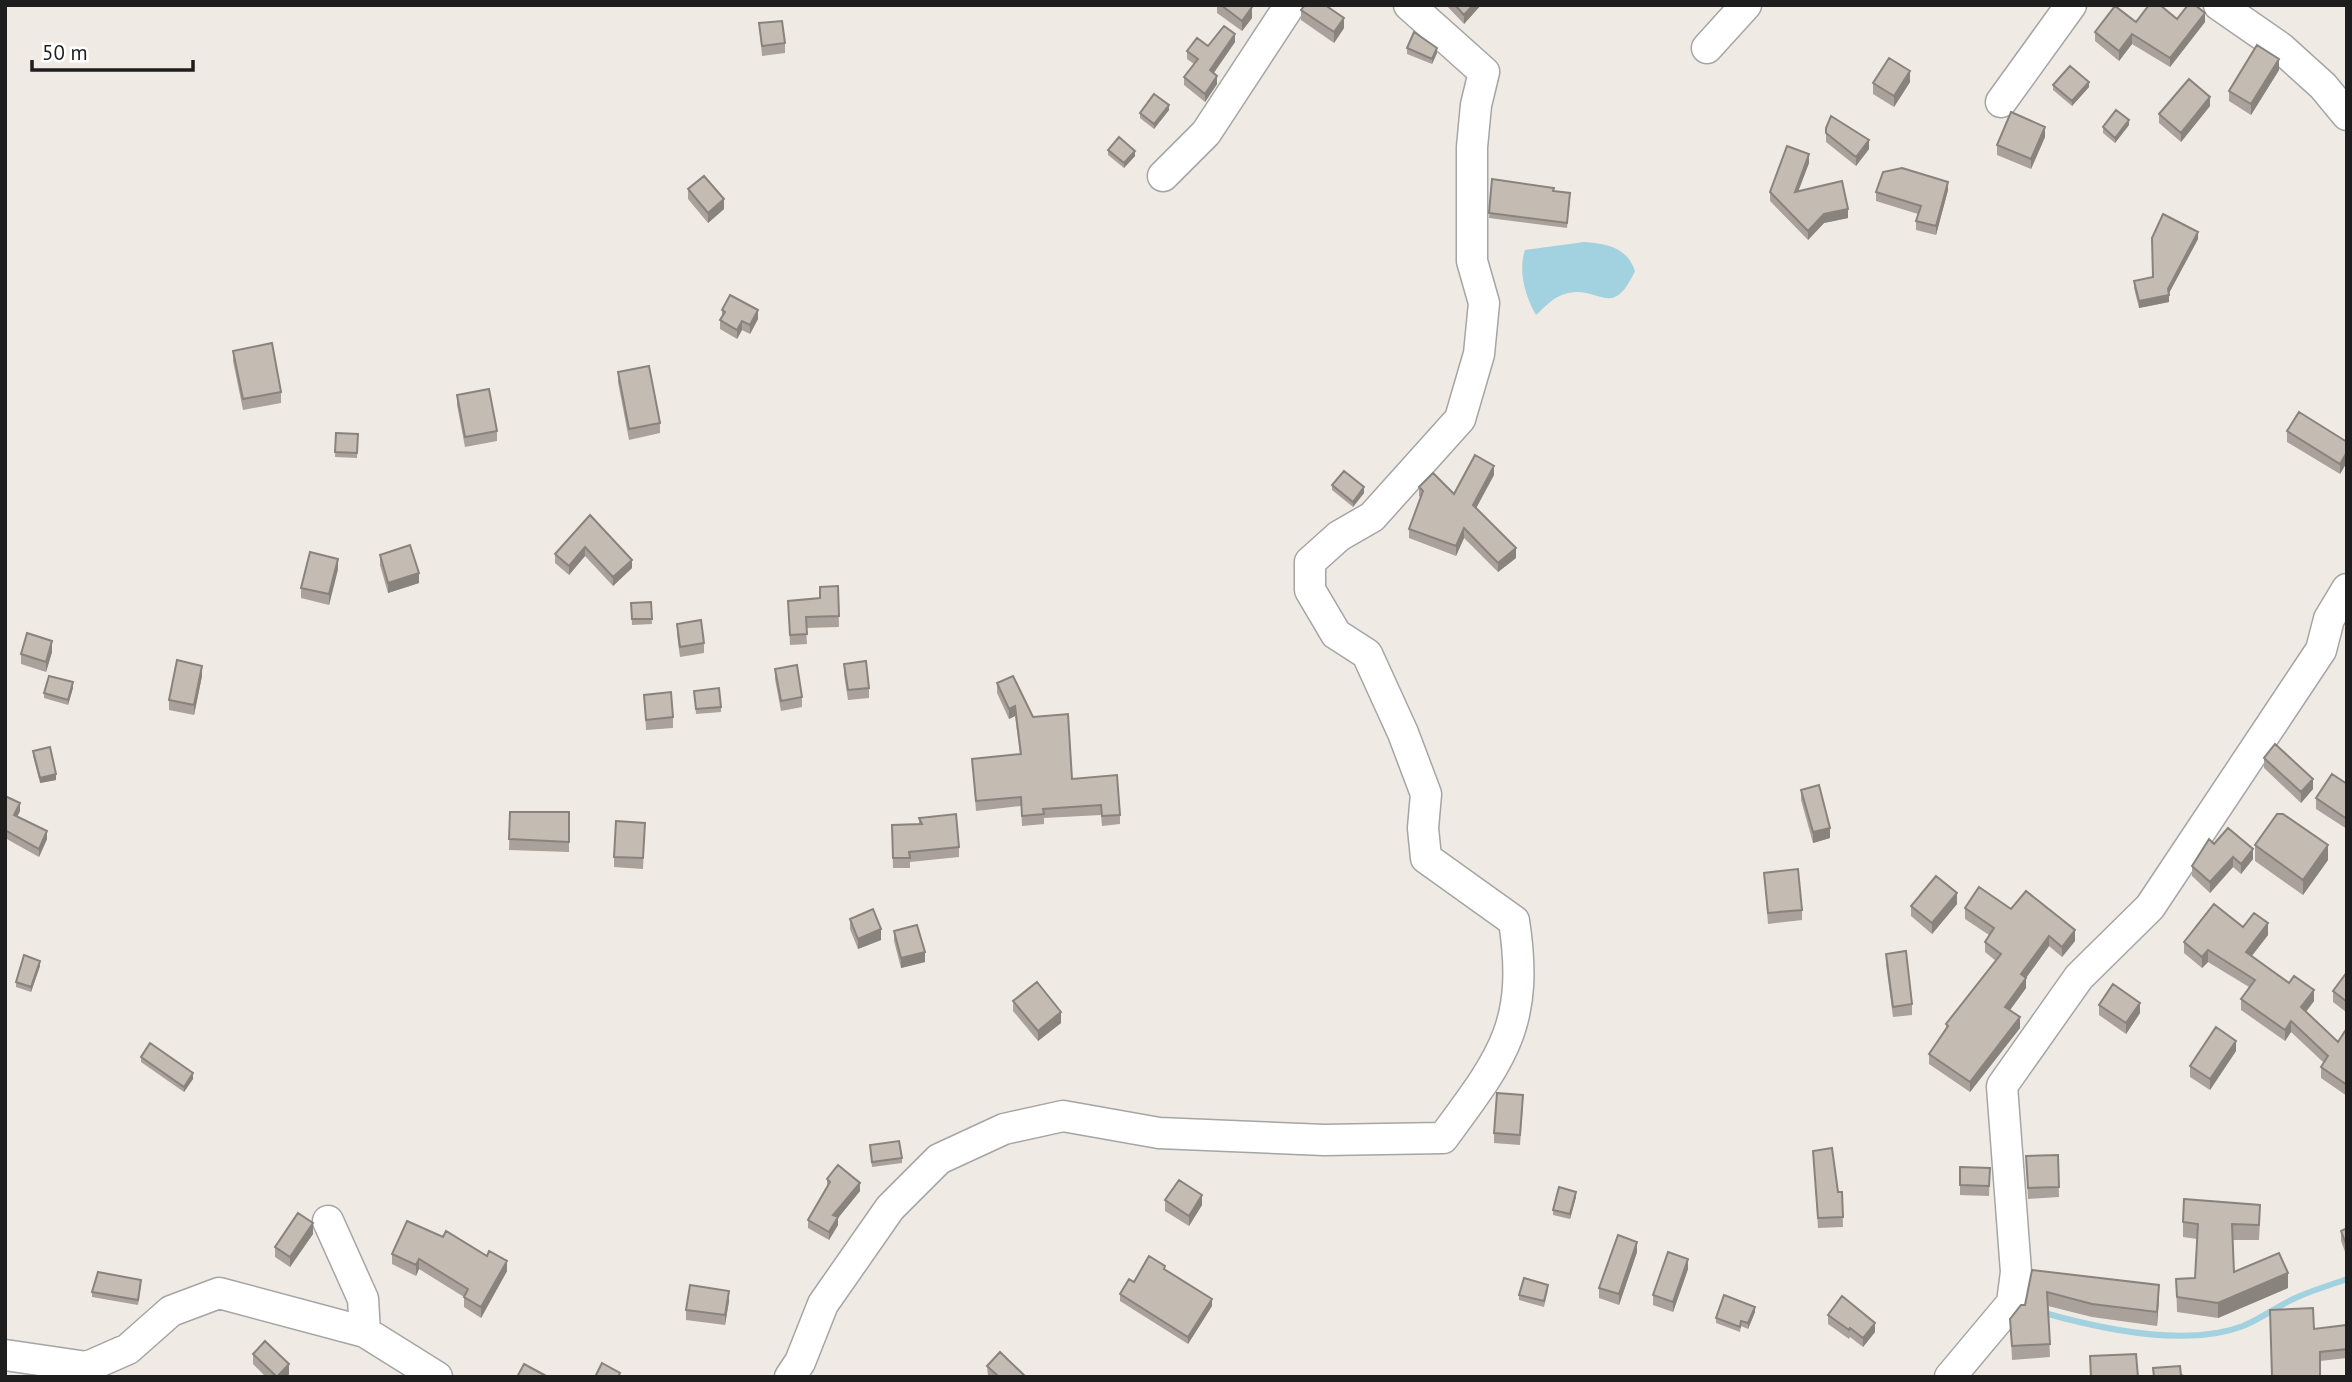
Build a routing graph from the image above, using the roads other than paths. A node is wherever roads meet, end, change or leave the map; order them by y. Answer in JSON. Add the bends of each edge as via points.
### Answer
{"nodes":[{"id":1,"x":1290,"y":5,"type":"edge"},
{"id":2,"x":1409,"y":5,"type":"edge"},
{"id":3,"x":1746,"y":5,"type":"edge"},
{"id":4,"x":2071,"y":5,"type":"edge"},
{"id":5,"x":2220,"y":5,"type":"edge"},
{"id":6,"x":1707,"y":48,"type":"dead end"},
{"id":7,"x":2001,"y":102,"type":"dead end"},
{"id":8,"x":2347,"y":115,"type":"edge"},
{"id":9,"x":1163,"y":176,"type":"dead end"},
{"id":10,"x":2347,"y":589,"type":"edge"},
{"id":11,"x":328,"y":1221,"type":"dead end"},
{"id":12,"x":365,"y":1332,"type":"junction"},
{"id":13,"x":5,"y":1355,"type":"edge"},
{"id":14,"x":437,"y":1377,"type":"edge"},
{"id":15,"x":790,"y":1377,"type":"edge"},
{"id":16,"x":1950,"y":1377,"type":"edge"}],
"edges":[{"from":1,"to":9,"type":"street","via":[[1206,132]]},
{"from":2,"to":15,"type":"street","via":[[1484,72],[1472,147],[1472,261],[1484,303],[1479,354],[1460,419],[1372,517],[1339,536],[1310,562],[1310,590],[1335,634],[1367,654],[1403,733],[1426,794],[1426,858],[1514,920],[1521,965],[1516,1015],[1495,1066],[1443,1138],[1324,1140],[1159,1133],[1063,1116],[1003,1129],[939,1159],[890,1209],[823,1304]]},
{"from":3,"to":6,"type":"street"},
{"from":4,"to":7,"type":"street"},
{"from":5,"to":8,"type":"street","via":[[2281,48]]},
{"from":10,"to":16,"type":"street","via":[[2329,619],[2321,650],[2150,907],[2079,977],[2002,1086],[2016,1272],[2012,1303]]},
{"from":11,"to":12,"type":"street","via":[[363,1299]]},
{"from":12,"to":13,"type":"street","via":[[219,1293],[171,1311],[128,1349],[87,1367]]},
{"from":12,"to":14,"type":"street"}]}
